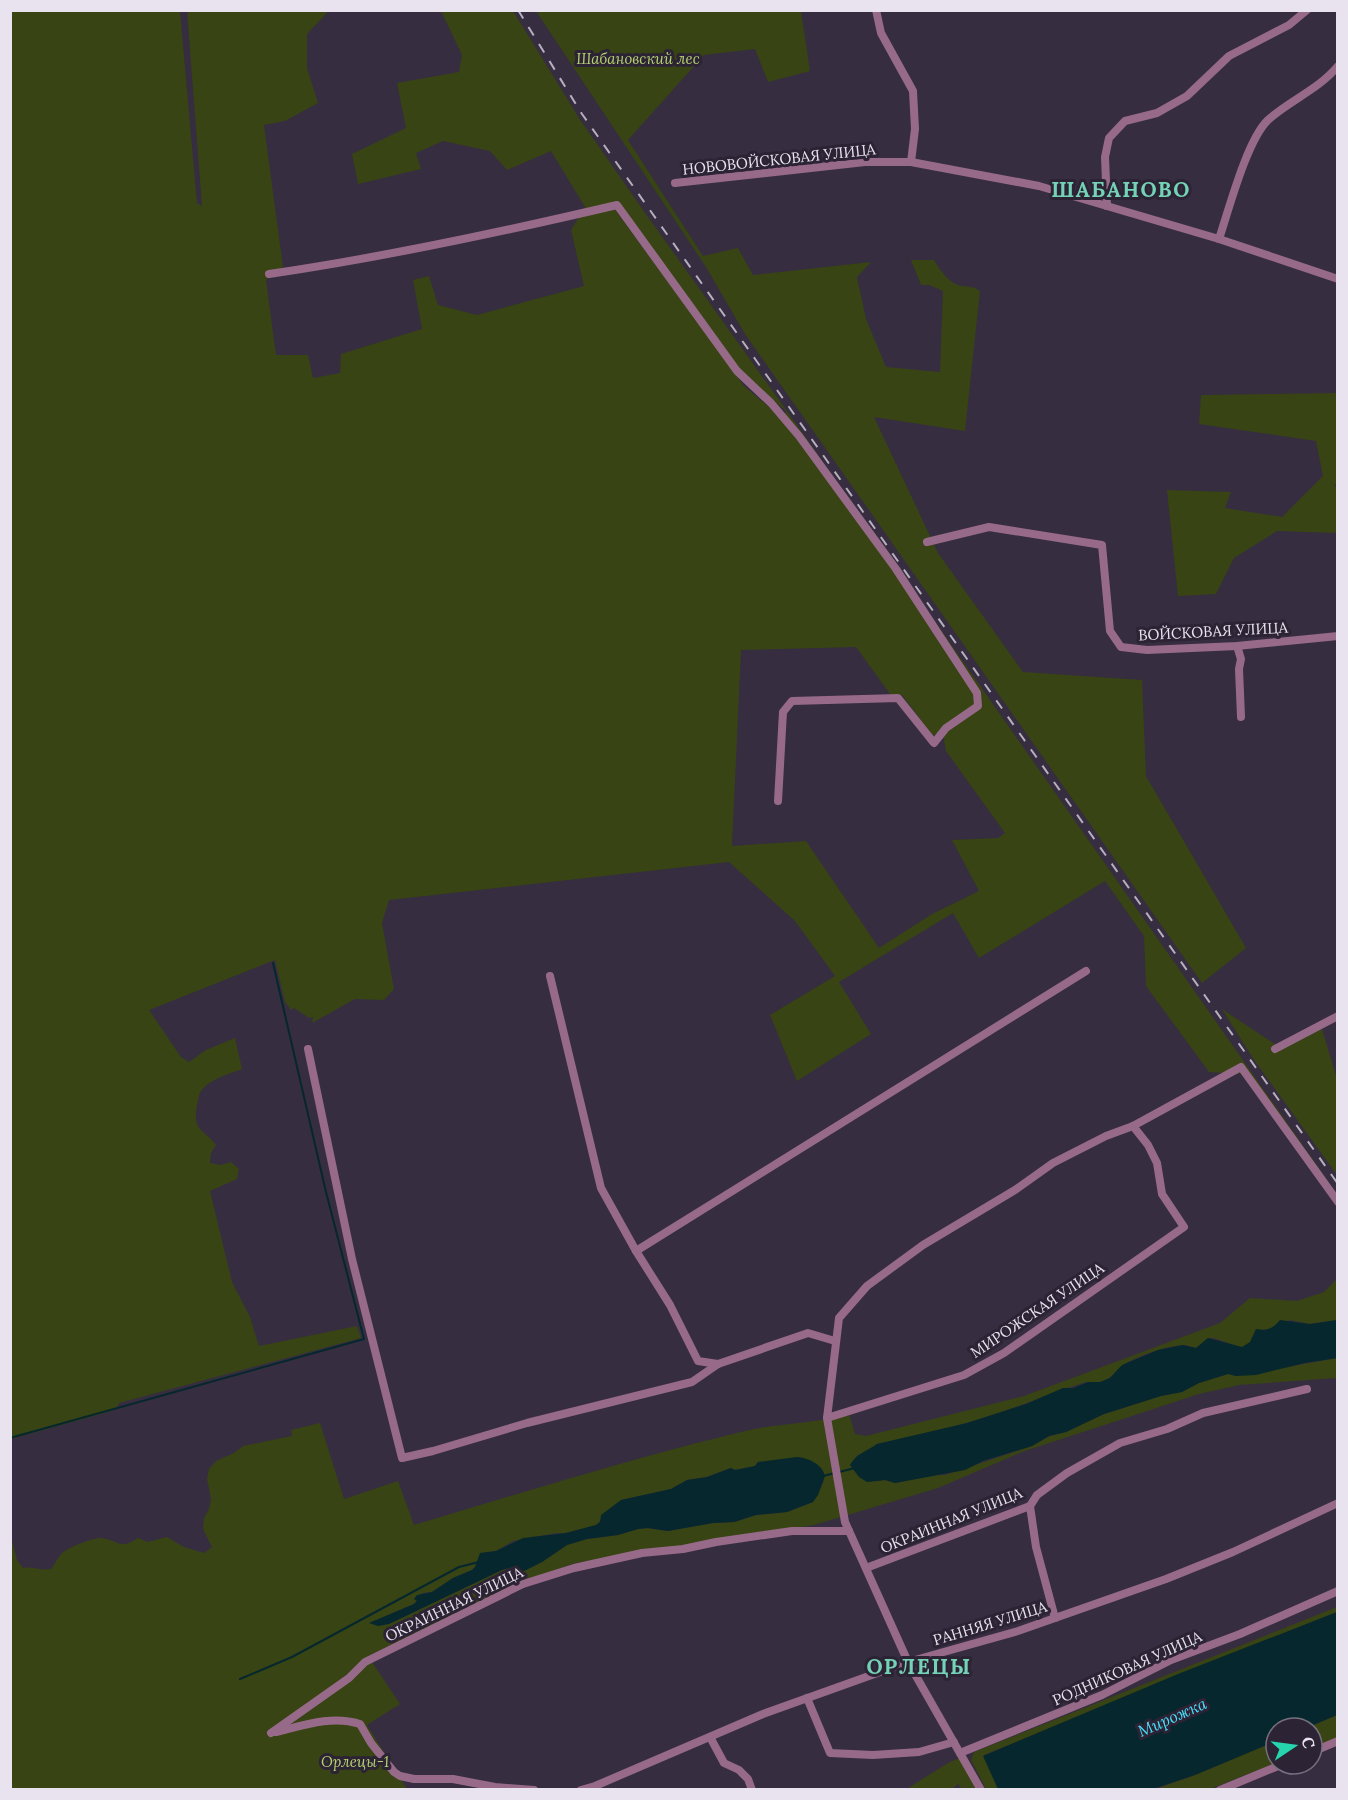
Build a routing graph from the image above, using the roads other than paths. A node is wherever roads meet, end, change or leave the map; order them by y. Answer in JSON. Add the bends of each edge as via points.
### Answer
{"nodes":[{"id":1,"x":876,"y":10,"type":"edge"},
{"id":2,"x":1307,"y":10,"type":"edge"},
{"id":3,"x":1338,"y":66,"type":"edge"},
{"id":4,"x":911,"y":162,"type":"junction"},
{"id":5,"x":675,"y":183,"type":"dead end"},
{"id":6,"x":1107,"y":206,"type":"junction"},
{"id":7,"x":1219,"y":239,"type":"junction"},
{"id":8,"x":269,"y":274,"type":"dead end"},
{"id":9,"x":1338,"y":279,"type":"edge"},
{"id":10,"x":927,"y":542,"type":"dead end"},
{"id":11,"x":1338,"y":636,"type":"edge"},
{"id":12,"x":1237,"y":646,"type":"junction"},
{"id":13,"x":1241,"y":717,"type":"dead end"},
{"id":14,"x":778,"y":801,"type":"dead end"},
{"id":15,"x":1086,"y":971,"type":"dead end"},
{"id":16,"x":550,"y":976,"type":"dead end"},
{"id":17,"x":1338,"y":1016,"type":"edge"},
{"id":18,"x":309,"y":1049,"type":"dead end"},
{"id":19,"x":1275,"y":1049,"type":"dead end"},
{"id":20,"x":1133,"y":1126,"type":"junction"},
{"id":21,"x":1338,"y":1202,"type":"edge"},
{"id":22,"x":636,"y":1251,"type":"junction"},
{"id":23,"x":835,"y":1341,"type":"junction"},
{"id":24,"x":718,"y":1364,"type":"junction"},
{"id":25,"x":1307,"y":1389,"type":"dead end"},
{"id":26,"x":826,"y":1418,"type":"junction"},
{"id":27,"x":1338,"y":1503,"type":"edge"},
{"id":28,"x":1030,"y":1506,"type":"junction"},
{"id":29,"x":849,"y":1531,"type":"junction"},
{"id":30,"x":866,"y":1568,"type":"junction"},
{"id":31,"x":1338,"y":1591,"type":"edge"},
{"id":32,"x":1054,"y":1618,"type":"junction"},
{"id":33,"x":908,"y":1662,"type":"junction"},
{"id":34,"x":807,"y":1698,"type":"junction"},
{"id":35,"x":710,"y":1737,"type":"junction"},
{"id":36,"x":1338,"y":1741,"type":"edge"},
{"id":37,"x":954,"y":1742,"type":"junction"},
{"id":38,"x":1324,"y":1747,"type":"edge"},
{"id":39,"x":960,"y":1753,"type":"junction"},
{"id":40,"x":1264,"y":1772,"type":"edge"},
{"id":41,"x":534,"y":1790,"type":"edge"},
{"id":42,"x":581,"y":1790,"type":"edge"},
{"id":43,"x":752,"y":1790,"type":"edge"},
{"id":44,"x":981,"y":1790,"type":"edge"},
{"id":45,"x":1220,"y":1790,"type":"edge"}],
"edges":[{"from":1,"to":4,"type":"street","via":[[881,33],[913,91]]},
{"from":2,"to":6,"type":"street","via":[[1289,25],[1229,56],[1187,96],[1157,112],[1125,121],[1109,138],[1105,157]]},
{"from":3,"to":7,"type":"street","via":[[1315,88],[1269,120],[1256,135]]},
{"from":4,"to":5,"type":"street","name":"НОВОВОЙСКОВАЯ УЛИЦА","via":[[865,162]]},
{"from":4,"to":6,"type":"street","name":"НОВОВОЙСКОВАЯ УЛИЦА","via":[[1039,186]]},
{"from":6,"to":7,"type":"street","name":"НОВОВОЙСКОВАЯ УЛИЦА"},
{"from":7,"to":9,"type":"street","name":"НОВОВОЙСКОВАЯ УЛИЦА"},
{"from":8,"to":14,"type":"street","via":[[437,246],[617,206],[737,371],[800,436],[896,569],[977,693],[978,706],[934,743],[898,698],[792,701],[783,712]]},
{"from":10,"to":12,"type":"street","name":"ВОЙСКОВАЯ УЛИЦА","via":[[989,527],[1102,545],[1110,632],[1121,647],[1147,651]]},
{"from":11,"to":12,"type":"street","name":"ВОЙСКОВАЯ УЛИЦА"},
{"from":12,"to":13,"type":"street","via":[[1241,659]]},
{"from":15,"to":22,"type":"street"},
{"from":16,"to":22,"type":"street","via":[[601,1188]]},
{"from":17,"to":19,"type":"street"},
{"from":18,"to":24,"type":"street","via":[[352,1259],[402,1458],[692,1382]]},
{"from":20,"to":21,"type":"street","via":[[1241,1067]]},
{"from":20,"to":23,"type":"street","via":[[1053,1162],[1015,1190],[923,1245],[867,1286],[839,1318]]},
{"from":20,"to":26,"type":"street","name":"МИРОЖСКАЯ УЛИЦА","via":[[1157,1163],[1162,1194],[1185,1227],[1004,1353],[964,1374]]},
{"from":22,"to":24,"type":"street","via":[[670,1305],[698,1361]]},
{"from":23,"to":24,"type":"street","via":[[808,1333]]},
{"from":23,"to":26,"type":"street"},
{"from":25,"to":28,"type":"street","name":"ОКРАИННАЯ УЛИЦА","via":[[1203,1413],[1120,1443],[1066,1473],[1037,1495]]},
{"from":26,"to":29,"type":"street"},
{"from":27,"to":32,"type":"street","name":"РАННЯЯ УЛИЦА","via":[[1233,1552]]},
{"from":28,"to":30,"type":"street","name":"ОКРАИННАЯ УЛИЦА"},
{"from":28,"to":32,"type":"street"},
{"from":29,"to":30,"type":"street"},
{"from":29,"to":41,"type":"street","name":"ОКРАИННАЯ УЛИЦА","via":[[792,1531],[642,1553],[523,1584],[365,1662],[349,1678],[271,1733],[345,1719],[360,1724],[400,1776]]},
{"from":30,"to":33,"type":"street"},
{"from":31,"to":39,"type":"street","name":"РОДНИКОВАЯ УЛИЦА"},
{"from":32,"to":33,"type":"street","name":"РАННЯЯ УЛИЦА"},
{"from":33,"to":34,"type":"street","name":"РАННЯЯ УЛИЦА"},
{"from":33,"to":37,"type":"street"},
{"from":34,"to":35,"type":"street","name":"РАННЯЯ УЛИЦА"},
{"from":34,"to":37,"type":"street","via":[[830,1753],[919,1752]]},
{"from":35,"to":42,"type":"street","name":"РАННЯЯ УЛИЦА"},
{"from":35,"to":43,"type":"street","via":[[724,1763],[739,1770]]},
{"from":36,"to":38,"type":"street"},
{"from":37,"to":39,"type":"street"},
{"from":39,"to":44,"type":"street"},
{"from":40,"to":45,"type":"street"}]}
